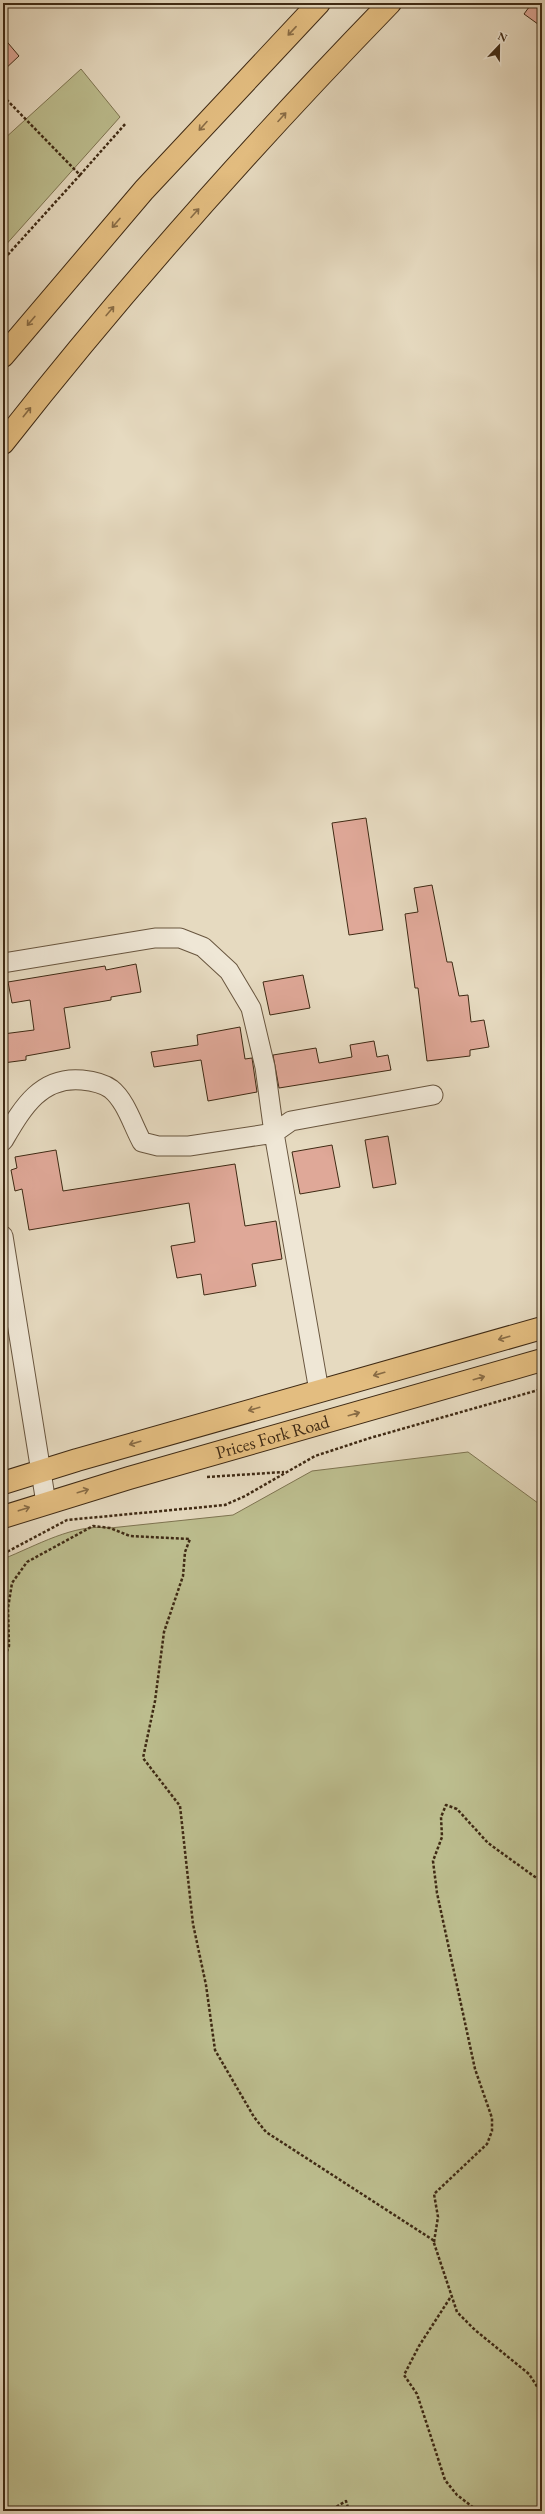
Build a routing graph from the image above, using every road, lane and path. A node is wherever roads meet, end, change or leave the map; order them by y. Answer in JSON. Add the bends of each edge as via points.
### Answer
{"nodes":[{"id":1,"x":319,"y":3,"type":"edge"},
{"id":2,"x":390,"y":3,"type":"edge"},
{"id":3,"x":3,"y":96,"type":"edge"},
{"id":4,"x":126,"y":123,"type":"dead end"},
{"id":5,"x":80,"y":175,"type":"junction"},
{"id":6,"x":3,"y":260,"type":"edge"},
{"id":7,"x":3,"y":356,"type":"edge"},
{"id":8,"x":3,"y":442,"type":"edge"},
{"id":9,"x":3,"y":964,"type":"edge"},
{"id":10,"x":433,"y":1095,"type":"dead end"},
{"id":11,"x":274,"y":1133,"type":"junction"},
{"id":12,"x":3,"y":1141,"type":"edge"},
{"id":13,"x":3,"y":1236,"type":"edge"},
{"id":14,"x":8,"y":1306,"type":"edge"},
{"id":15,"x":542,"y":1328,"type":"edge"},
{"id":16,"x":542,"y":1360,"type":"edge"},
{"id":17,"x":542,"y":1389,"type":"edge"},
{"id":18,"x":319,"y":1391,"type":"junction"},
{"id":19,"x":40,"y":1471,"type":"junction"},
{"id":20,"x":284,"y":1472,"type":"junction"},
{"id":21,"x":203,"y":1478,"type":"dead end"},
{"id":22,"x":3,"y":1483,"type":"edge"},
{"id":23,"x":46,"y":1502,"type":"junction"},
{"id":24,"x":3,"y":1517,"type":"edge"},
{"id":25,"x":3,"y":1554,"type":"edge"},
{"id":26,"x":3,"y":1661,"type":"edge"},
{"id":27,"x":542,"y":1882,"type":"edge"},
{"id":28,"x":434,"y":2242,"type":"junction"},
{"id":29,"x":450,"y":2297,"type":"junction"},
{"id":30,"x":542,"y":2394,"type":"edge"},
{"id":31,"x":334,"y":2511,"type":"edge"},
{"id":32,"x":349,"y":2511,"type":"edge"},
{"id":33,"x":478,"y":2511,"type":"edge"}],
"edges":[{"from":1,"to":7,"type":"main road","one_way":true,"via":[[150,184]]},
{"from":8,"to":2,"type":"main road","one_way":true,"via":[[84,341],[184,225]]},
{"from":3,"to":5,"type":"path"},
{"from":4,"to":5,"type":"path"},
{"from":5,"to":6,"type":"path"},
{"from":9,"to":11,"type":"lane","via":[[155,938],[180,938],[203,948],[229,971],[251,1008],[265,1066]]},
{"from":10,"to":11,"type":"lane","via":[[291,1122]]},
{"from":11,"to":12,"type":"lane","via":[[189,1146],[158,1146],[142,1142],[123,1103],[111,1089],[93,1081],[70,1079],[51,1083],[31,1099]]},
{"from":11,"to":18,"type":"lane"},
{"from":13,"to":14,"type":"lane"},
{"from":14,"to":19,"type":"lane"},
{"from":15,"to":18,"type":"main road","name":"Prices Fork Road","one_way":true},
{"from":23,"to":16,"type":"main road","name":"Prices Fork Road","one_way":true},
{"from":17,"to":20,"type":"path","via":[[370,1438],[315,1456]]},
{"from":18,"to":19,"type":"main road","name":"Prices Fork Road","one_way":true},
{"from":19,"to":22,"type":"main road","name":"Prices Fork Road"},
{"from":19,"to":23,"type":"lane"},
{"from":20,"to":21,"type":"path"},
{"from":20,"to":25,"type":"path","via":[[252,1493],[225,1505],[67,1520]]},
{"from":24,"to":23,"type":"main road","name":"Prices Fork Road","one_way":true},
{"from":26,"to":28,"type":"path","via":[[9,1646],[8,1608],[12,1584],[27,1562],[93,1526],[110,1528],[130,1536],[190,1539],[183,1576],[164,1632],[155,1701],[143,1758],[180,1806],[193,1924],[206,1985],[215,2050],[266,2132]]},
{"from":27,"to":28,"type":"path","via":[[488,1843],[458,1809],[446,1805],[443,1808],[442,1837],[433,1861],[437,1893],[474,2062],[492,2118],[492,2131],[487,2144],[434,2194],[438,2217]]},
{"from":28,"to":29,"type":"path"},
{"from":29,"to":30,"type":"path","via":[[457,2312],[470,2326],[529,2374]]},
{"from":29,"to":33,"type":"path","via":[[404,2375],[416,2394],[445,2480],[457,2495]]},
{"from":31,"to":32,"type":"path","via":[[346,2501]]}]}
